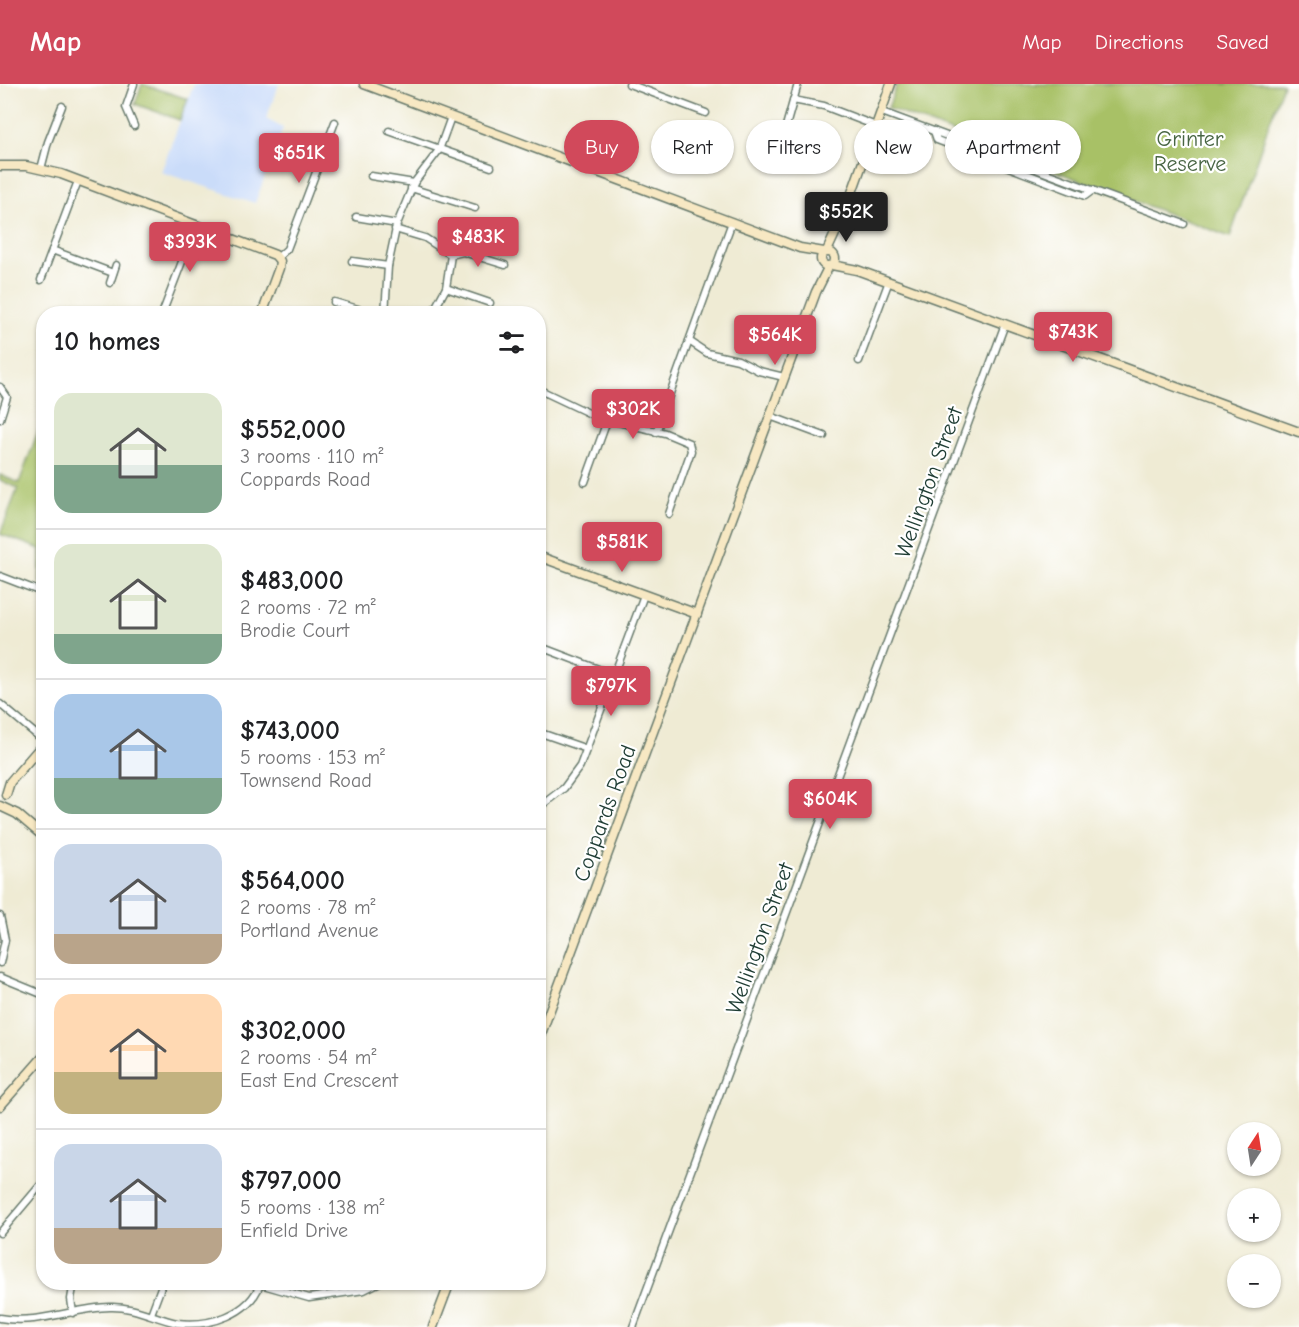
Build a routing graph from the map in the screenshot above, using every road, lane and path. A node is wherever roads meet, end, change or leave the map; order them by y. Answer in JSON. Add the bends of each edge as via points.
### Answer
{"nodes":[{"id":1,"x":134,"y":84,"type":"edge"},
{"id":2,"x":364,"y":84,"type":"edge"},
{"id":3,"x":629,"y":84,"type":"edge"},
{"id":4,"x":798,"y":84,"type":"edge"},
{"id":5,"x":891,"y":84,"type":"edge"},
{"id":6,"x":793,"y":100,"type":"junction"},
{"id":7,"x":62,"y":106,"type":"dead end"},
{"id":8,"x":882,"y":112,"type":"junction"},
{"id":9,"x":706,"y":113,"type":"dead end"},
{"id":10,"x":451,"y":117,"type":"junction"},
{"id":11,"x":787,"y":120,"type":"edge"},
{"id":12,"x":860,"y":120,"type":"edge"},
{"id":13,"x":879,"y":120,"type":"edge"},
{"id":14,"x":335,"y":122,"type":"dead end"},
{"id":15,"x":134,"y":126,"type":"dead end"},
{"id":16,"x":389,"y":131,"type":"dead end"},
{"id":17,"x":439,"y":150,"type":"junction"},
{"id":18,"x":0,"y":166,"type":"edge"},
{"id":19,"x":491,"y":167,"type":"dead end"},
{"id":20,"x":41,"y":169,"type":"junction"},
{"id":21,"x":858,"y":174,"type":"edge"},
{"id":22,"x":371,"y":176,"type":"dead end"},
{"id":23,"x":78,"y":181,"type":"junction"},
{"id":24,"x":413,"y":185,"type":"junction"},
{"id":25,"x":475,"y":208,"type":"dead end"},
{"id":26,"x":356,"y":217,"type":"dead end"},
{"id":27,"x":732,"y":222,"type":"junction"},
{"id":28,"x":1184,"y":224,"type":"dead end"},
{"id":29,"x":196,"y":225,"type":"junction"},
{"id":30,"x":396,"y":226,"type":"junction"},
{"id":31,"x":52,"y":250,"type":"junction"},
{"id":32,"x":451,"y":255,"type":"junction"},
{"id":33,"x":278,"y":257,"type":"junction"},
{"id":34,"x":828,"y":259,"type":"junction"},
{"id":35,"x":352,"y":261,"type":"dead end"},
{"id":36,"x":117,"y":265,"type":"dead end"},
{"id":37,"x":505,"y":265,"type":"dead end"},
{"id":38,"x":388,"y":266,"type":"junction"},
{"id":39,"x":114,"y":273,"type":"junction"},
{"id":40,"x":41,"y":280,"type":"dead end"},
{"id":41,"x":889,"y":281,"type":"junction"},
{"id":42,"x":110,"y":283,"type":"dead end"},
{"id":43,"x":446,"y":288,"type":"junction"},
{"id":44,"x":334,"y":302,"type":"dead end"},
{"id":45,"x":490,"y":303,"type":"dead end"},
{"id":46,"x":165,"y":306,"type":"edge"},
{"id":47,"x":265,"y":306,"type":"edge"},
{"id":48,"x":348,"y":306,"type":"edge"},
{"id":49,"x":386,"y":306,"type":"edge"},
{"id":50,"x":436,"y":306,"type":"edge"},
{"id":51,"x":1005,"y":324,"type":"junction"},
{"id":52,"x":689,"y":341,"type":"junction"},
{"id":53,"x":859,"y":361,"type":"dead end"},
{"id":54,"x":784,"y":377,"type":"junction"},
{"id":55,"x":0,"y":387,"type":"edge"},
{"id":56,"x":546,"y":393,"type":"edge"},
{"id":57,"x":770,"y":416,"type":"junction"},
{"id":58,"x":0,"y":419,"type":"edge"},
{"id":59,"x":607,"y":421,"type":"junction"},
{"id":60,"x":656,"y":432,"type":"junction"},
{"id":61,"x":1299,"y":432,"type":"edge"},
{"id":62,"x":824,"y":436,"type":"dead end"},
{"id":63,"x":585,"y":482,"type":"dead end"},
{"id":64,"x":669,"y":514,"type":"dead end"},
{"id":65,"x":546,"y":559,"type":"edge"},
{"id":66,"x":0,"y":576,"type":"edge"},
{"id":67,"x":36,"y":590,"type":"edge"},
{"id":68,"x":644,"y":595,"type":"junction"},
{"id":69,"x":697,"y":614,"type":"junction"},
{"id":70,"x":546,"y":649,"type":"edge"},
{"id":71,"x":614,"y":675,"type":"junction"},
{"id":72,"x":0,"y":704,"type":"edge"},
{"id":73,"x":36,"y":735,"type":"edge"},
{"id":74,"x":546,"y":735,"type":"edge"},
{"id":75,"x":587,"y":750,"type":"junction"},
{"id":76,"x":36,"y":751,"type":"edge"},
{"id":77,"x":3,"y":792,"type":"edge"},
{"id":78,"x":546,"y":803,"type":"edge"},
{"id":79,"x":0,"y":806,"type":"edge"},
{"id":80,"x":16,"y":814,"type":"junction"},
{"id":81,"x":36,"y":830,"type":"edge"},
{"id":82,"x":0,"y":916,"type":"edge"},
{"id":83,"x":0,"y":963,"type":"edge"},
{"id":84,"x":0,"y":977,"type":"edge"},
{"id":85,"x":36,"y":992,"type":"edge"},
{"id":86,"x":546,"y":1020,"type":"edge"},
{"id":87,"x":36,"y":1069,"type":"edge"},
{"id":88,"x":0,"y":1106,"type":"edge"},
{"id":89,"x":36,"y":1190,"type":"edge"},
{"id":90,"x":0,"y":1233,"type":"edge"},
{"id":91,"x":73,"y":1290,"type":"edge"},
{"id":92,"x":160,"y":1290,"type":"edge"},
{"id":93,"x":258,"y":1290,"type":"edge"},
{"id":94,"x":283,"y":1290,"type":"edge"},
{"id":95,"x":364,"y":1290,"type":"edge"},
{"id":96,"x":447,"y":1290,"type":"edge"},
{"id":97,"x":73,"y":1313,"type":"junction"},
{"id":98,"x":152,"y":1314,"type":"junction"},
{"id":99,"x":0,"y":1318,"type":"edge"},
{"id":100,"x":200,"y":1326,"type":"edge"},
{"id":101,"x":433,"y":1327,"type":"edge"},
{"id":102,"x":633,"y":1327,"type":"edge"}],
"edges":[{"from":1,"to":15,"type":"street","via":[[126,107]]},
{"from":2,"to":10,"type":"street"},
{"from":3,"to":9,"type":"street"},
{"from":4,"to":6,"type":"street"},
{"from":5,"to":8,"type":"street","name":"Coppards Road"},
{"from":6,"to":11,"type":"street"},
{"from":6,"to":12,"type":"street","via":[[824,106]]},
{"from":7,"to":20,"type":"street"},
{"from":8,"to":13,"type":"street","name":"Coppards Road"},
{"from":8,"to":28,"type":"street"},
{"from":10,"to":17,"type":"street"},
{"from":10,"to":27,"type":"street"},
{"from":14,"to":33,"type":"street","via":[[287,249]]},
{"from":16,"to":17,"type":"street"},
{"from":17,"to":19,"type":"street"},
{"from":17,"to":24,"type":"street"},
{"from":18,"to":20,"type":"street"},
{"from":20,"to":23,"type":"street"},
{"from":21,"to":34,"type":"street","name":"Coppards Road"},
{"from":22,"to":24,"type":"street"},
{"from":23,"to":29,"type":"street"},
{"from":23,"to":31,"type":"street"},
{"from":24,"to":25,"type":"street"},
{"from":24,"to":30,"type":"street"},
{"from":26,"to":30,"type":"street"},
{"from":27,"to":34,"type":"street"},
{"from":27,"to":52,"type":"street"},
{"from":29,"to":33,"type":"street"},
{"from":29,"to":46,"type":"street"},
{"from":30,"to":32,"type":"street","via":[[436,243]]},
{"from":30,"to":38,"type":"street"},
{"from":31,"to":39,"type":"street"},
{"from":31,"to":40,"type":"street"},
{"from":32,"to":37,"type":"street","via":[[463,252]]},
{"from":32,"to":43,"type":"street"},
{"from":33,"to":47,"type":"street","via":[[279,268]]},
{"from":34,"to":41,"type":"street"},
{"from":34,"to":54,"type":"street","name":"Coppards Road"},
{"from":35,"to":38,"type":"street"},
{"from":36,"to":39,"type":"street"},
{"from":38,"to":49,"type":"street"},
{"from":39,"to":42,"type":"street"},
{"from":41,"to":51,"type":"street"},
{"from":41,"to":53,"type":"street"},
{"from":43,"to":45,"type":"street"},
{"from":43,"to":50,"type":"street"},
{"from":44,"to":48,"type":"street"},
{"from":51,"to":61,"type":"street"},
{"from":51,"to":102,"type":"street","name":"Wellington Street"},
{"from":52,"to":54,"type":"street","via":[[707,353]]},
{"from":52,"to":60,"type":"street"},
{"from":54,"to":57,"type":"street","name":"Coppards Road"},
{"from":55,"to":58,"type":"street","via":[[7,397]]},
{"from":56,"to":59,"type":"street"},
{"from":57,"to":62,"type":"street"},
{"from":57,"to":69,"type":"street","name":"Coppards Road"},
{"from":59,"to":60,"type":"street"},
{"from":59,"to":63,"type":"street"},
{"from":60,"to":64,"type":"street","via":[[686,440],[691,447]]},
{"from":65,"to":68,"type":"street"},
{"from":66,"to":67,"type":"street"},
{"from":68,"to":69,"type":"street"},
{"from":68,"to":71,"type":"street"},
{"from":69,"to":86,"type":"street","name":"Coppards Road"},
{"from":70,"to":71,"type":"street"},
{"from":71,"to":75,"type":"street"},
{"from":72,"to":73,"type":"street"},
{"from":74,"to":75,"type":"street"},
{"from":75,"to":78,"type":"street","via":[[573,778]]},
{"from":76,"to":77,"type":"street"},
{"from":77,"to":79,"type":"street"},
{"from":77,"to":80,"type":"street"},
{"from":79,"to":80,"type":"street"},
{"from":80,"to":81,"type":"street"},
{"from":82,"to":83,"type":"street","via":[[5,940]]},
{"from":84,"to":85,"type":"street"},
{"from":87,"to":88,"type":"street"},
{"from":89,"to":90,"type":"street"},
{"from":91,"to":97,"type":"street"},
{"from":92,"to":98,"type":"street"},
{"from":93,"to":100,"type":"street","via":[[235,1315]]},
{"from":94,"to":95,"type":"street","via":[[309,1298]]},
{"from":96,"to":101,"type":"street"},
{"from":97,"to":98,"type":"street","via":[[120,1307]]},
{"from":97,"to":99,"type":"street","via":[[34,1321]]},
{"from":98,"to":100,"type":"street","via":[[178,1324]]}]}
